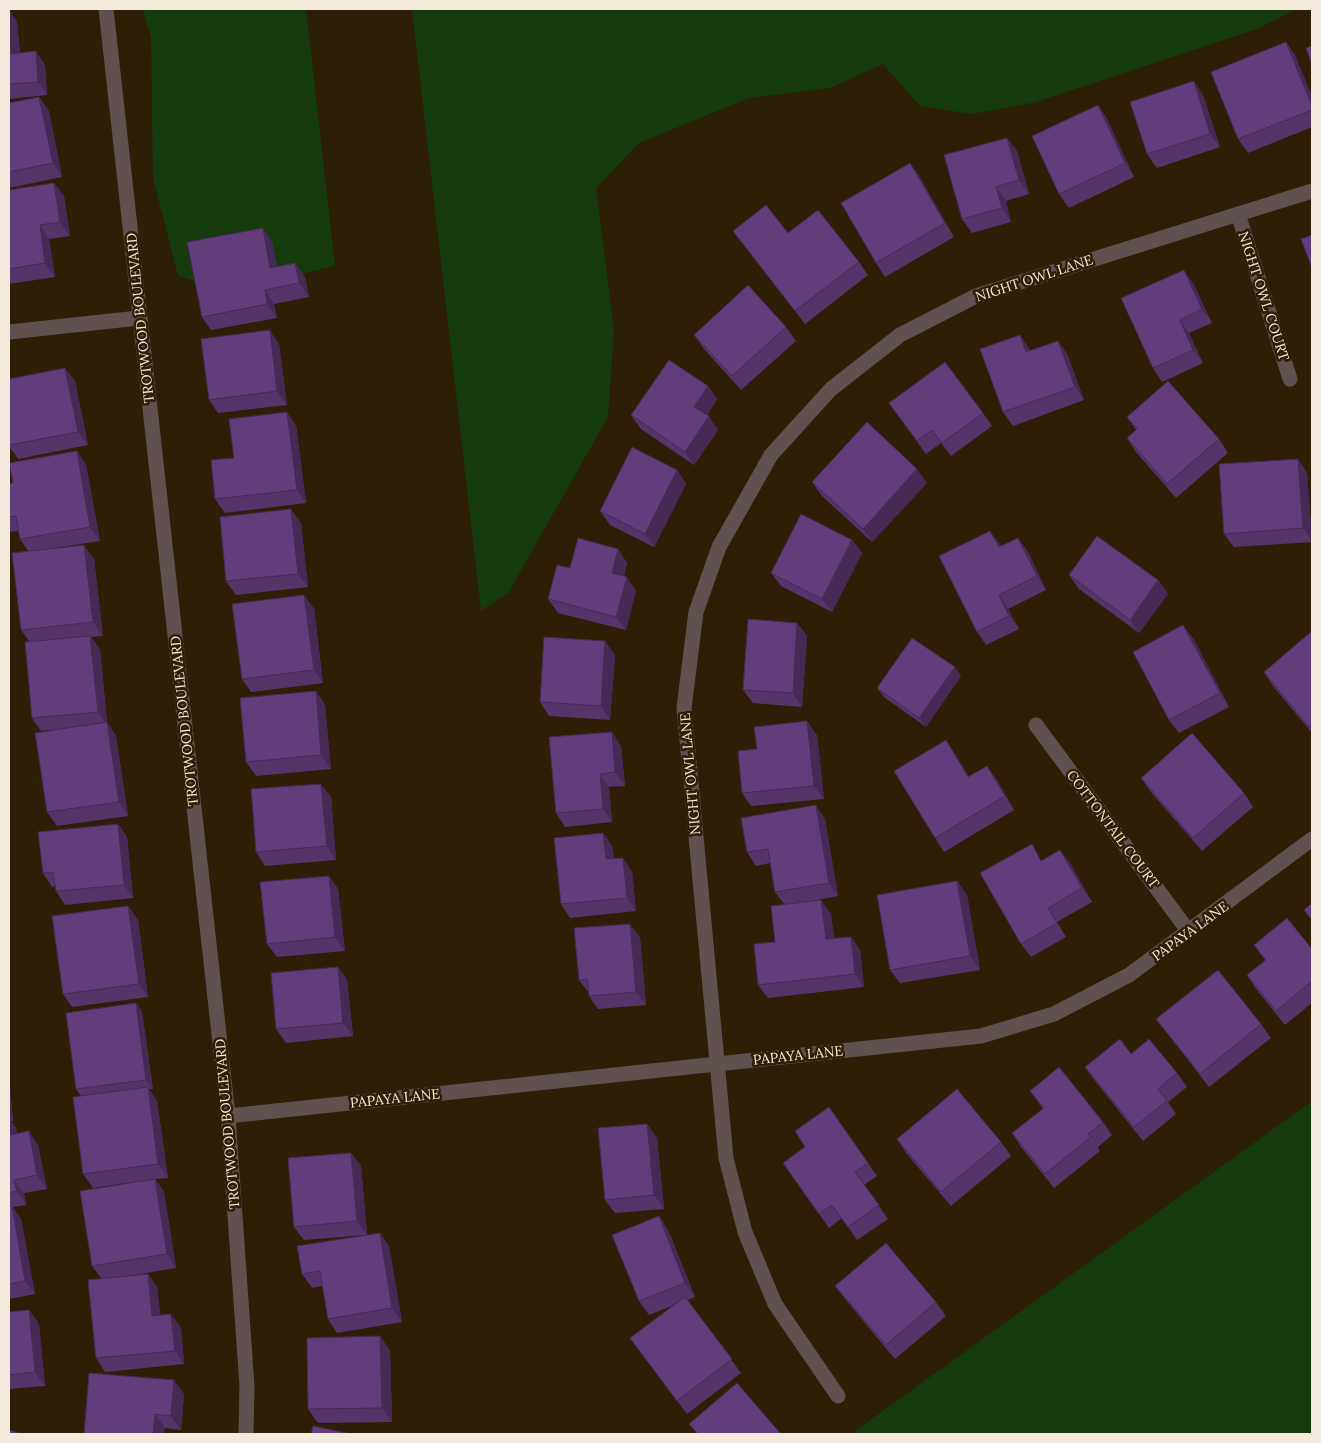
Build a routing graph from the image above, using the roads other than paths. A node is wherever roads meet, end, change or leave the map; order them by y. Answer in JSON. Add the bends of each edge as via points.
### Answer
{"nodes":[{"id":1,"x":106,"y":9,"type":"edge"},
{"id":2,"x":1312,"y":191,"type":"edge"},
{"id":3,"x":1238,"y":214,"type":"junction"},
{"id":4,"x":139,"y":318,"type":"junction"},
{"id":5,"x":9,"y":332,"type":"edge"},
{"id":6,"x":1290,"y":379,"type":"dead end"},
{"id":7,"x":1036,"y":725,"type":"dead end"},
{"id":8,"x":1312,"y":839,"type":"edge"},
{"id":9,"x":1189,"y":932,"type":"junction"},
{"id":10,"x":715,"y":1064,"type":"junction"},
{"id":11,"x":228,"y":1116,"type":"junction"},
{"id":12,"x":838,"y":1396,"type":"dead end"},
{"id":13,"x":246,"y":1434,"type":"edge"}],
"edges":[{"from":1,"to":4,"type":"street","name":"TROTWOOD BOULEVARD"},
{"from":2,"to":3,"type":"street","name":"NIGHT OWL LANE"},
{"from":3,"to":6,"type":"street","name":"NIGHT OWL COURT"},
{"from":3,"to":10,"type":"street","name":"NIGHT OWL LANE","via":[[976,296],[900,336],[831,388],[771,454],[719,547],[696,612],[684,708]]},
{"from":4,"to":5,"type":"street"},
{"from":4,"to":11,"type":"street","name":"TROTWOOD BOULEVARD"},
{"from":7,"to":9,"type":"street","name":"COTTONTAIL COURT"},
{"from":8,"to":9,"type":"street","name":"PAPAYA LANE"},
{"from":9,"to":10,"type":"street","name":"PAPAYA LANE","via":[[1129,975],[1054,1014],[981,1036]]},
{"from":10,"to":11,"type":"street","name":"PAPAYA LANE"},
{"from":10,"to":12,"type":"street","name":"NIGHT OWL LANE","via":[[726,1158],[745,1232],[776,1304]]},
{"from":11,"to":13,"type":"street","name":"TROTWOOD BOULEVARD","via":[[247,1386]]}]}
